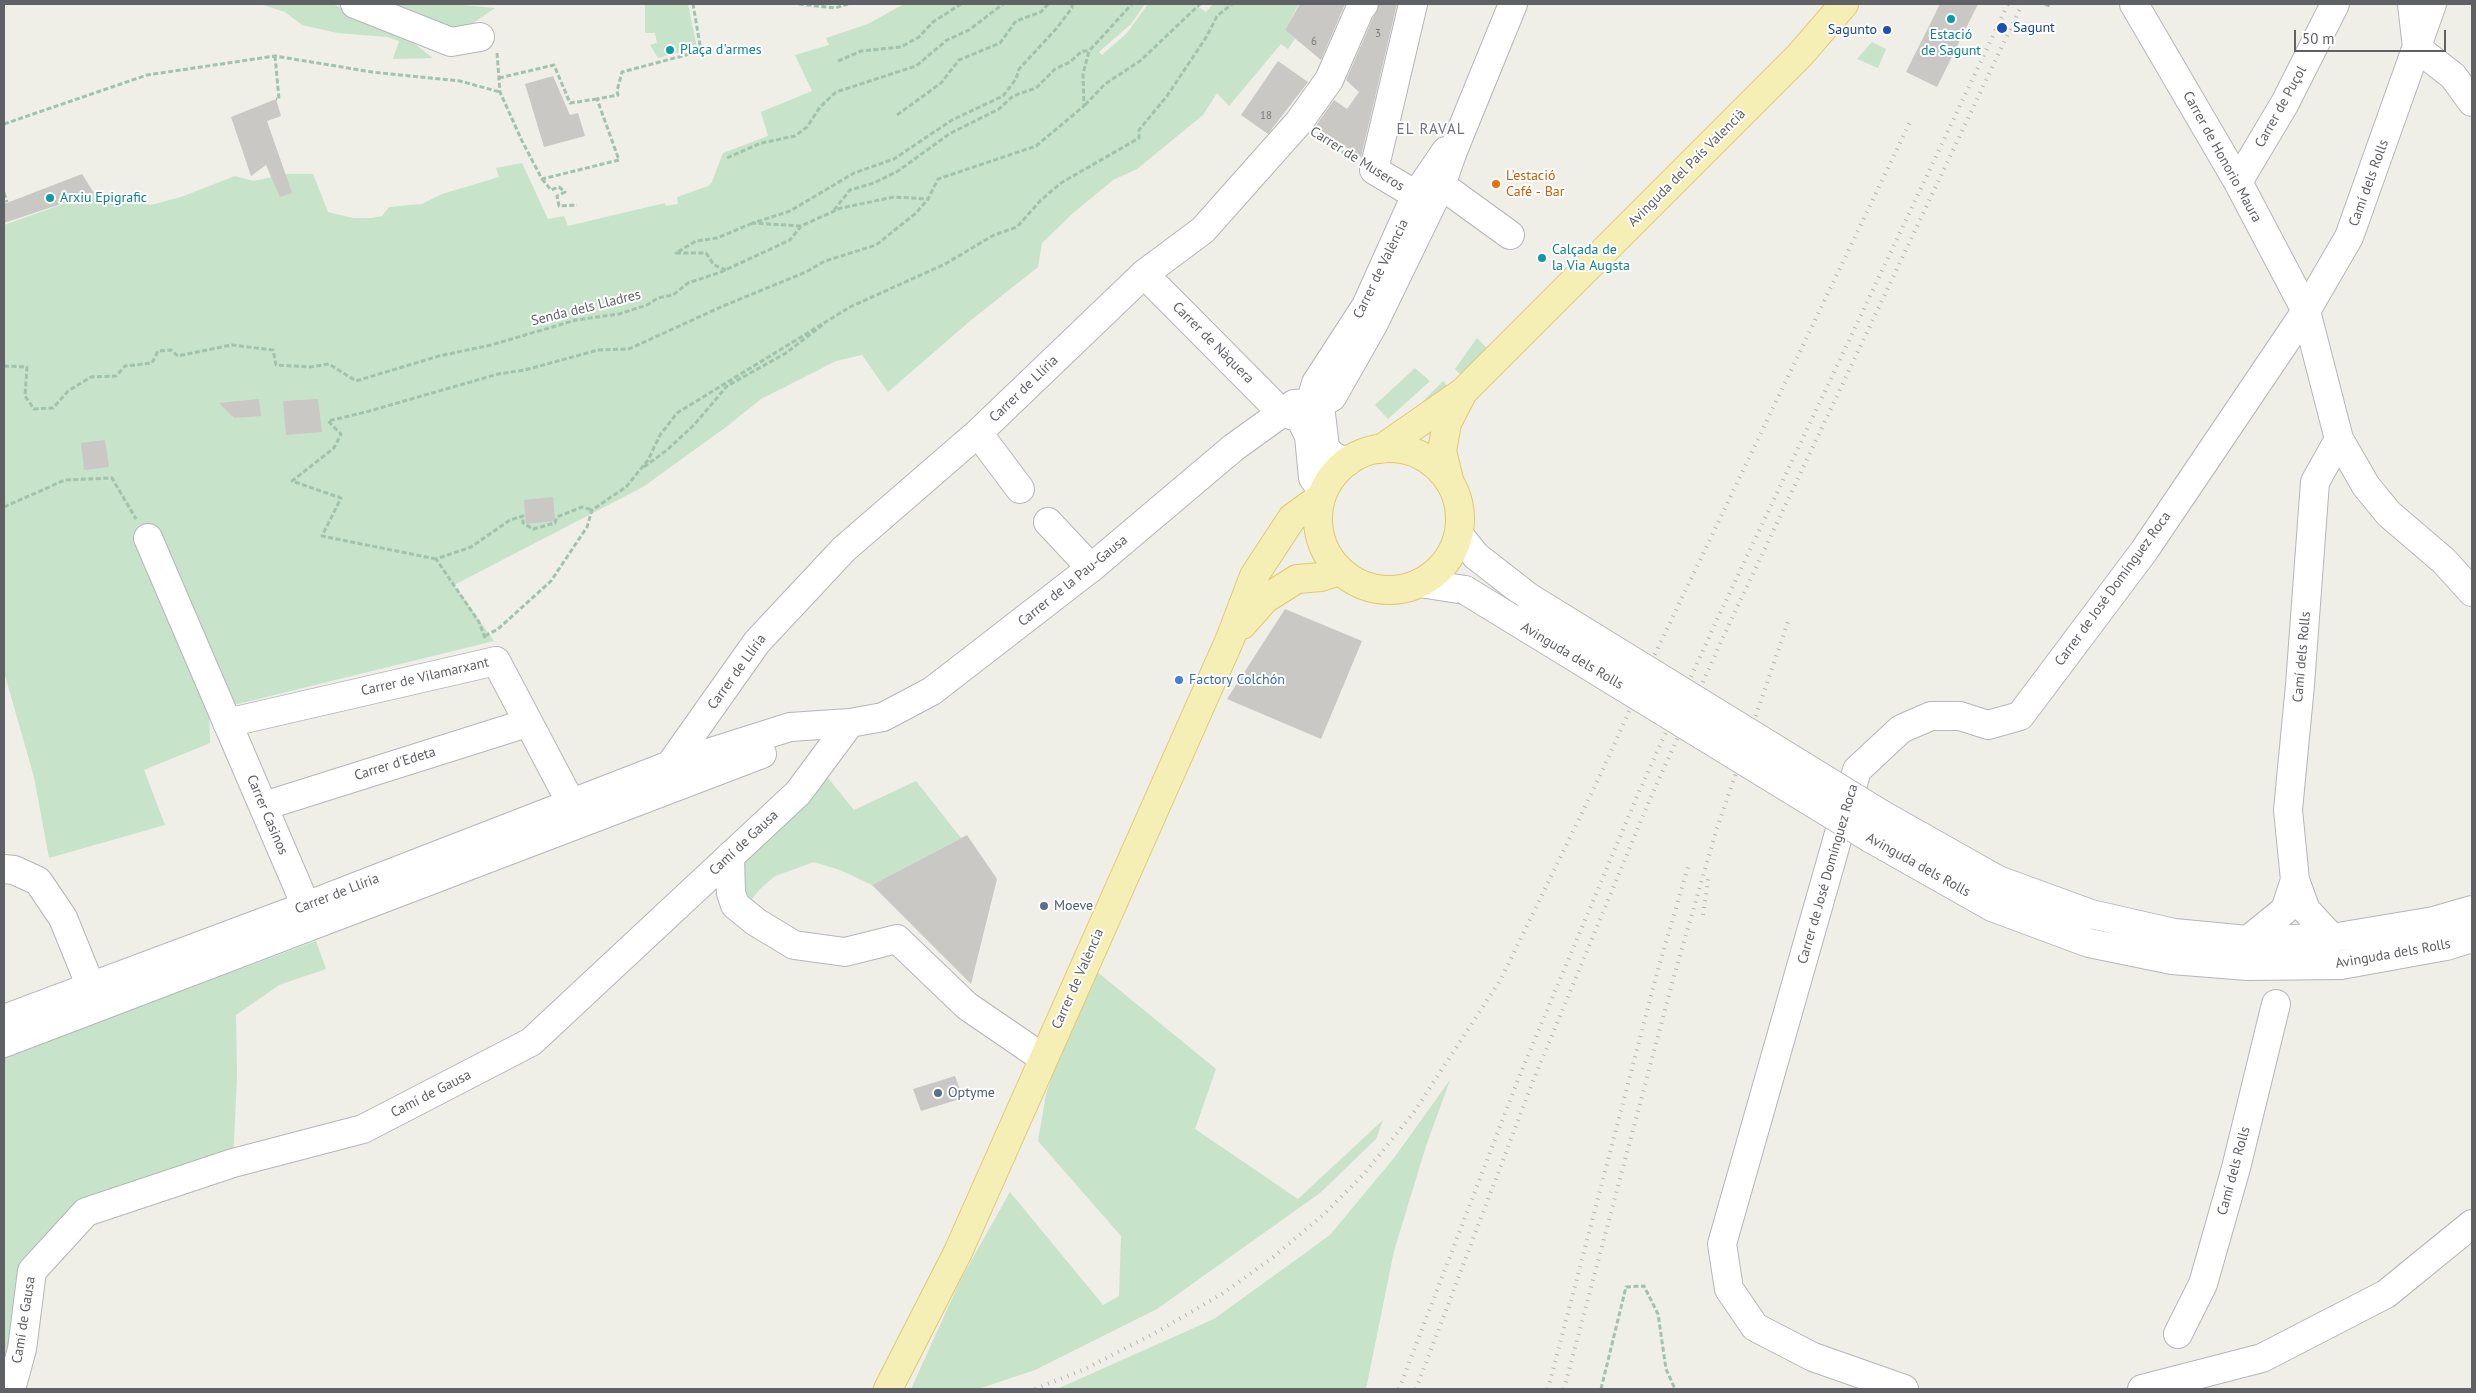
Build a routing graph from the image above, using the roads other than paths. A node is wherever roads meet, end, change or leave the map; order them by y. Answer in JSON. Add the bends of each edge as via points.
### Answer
{"nodes":[{"id":1,"x":355,"y":4,"type":"edge"},
{"id":2,"x":1413,"y":4,"type":"edge"},
{"id":3,"x":1513,"y":4,"type":"edge"},
{"id":4,"x":1844,"y":4,"type":"edge"},
{"id":5,"x":2134,"y":4,"type":"edge"},
{"id":6,"x":2335,"y":4,"type":"edge"},
{"id":7,"x":2412,"y":4,"type":"edge"},
{"id":8,"x":2432,"y":4,"type":"edge"},
{"id":9,"x":1362,"y":5,"type":"edge"},
{"id":10,"x":480,"y":37,"type":"road end"},
{"id":11,"x":2417,"y":48,"type":"junction"},
{"id":12,"x":2472,"y":102,"type":"edge"},
{"id":13,"x":1453,"y":151,"type":"junction"},
{"id":14,"x":2238,"y":182,"type":"junction"},
{"id":15,"x":1441,"y":186,"type":"junction"},
{"id":16,"x":1416,"y":195,"type":"junction"},
{"id":17,"x":1510,"y":235,"type":"dead end"},
{"id":18,"x":1144,"y":274,"type":"junction"},
{"id":19,"x":2306,"y":311,"type":"junction"},
{"id":20,"x":1463,"y":392,"type":"junction"},
{"id":21,"x":1316,"y":399,"type":"junction"},
{"id":22,"x":1281,"y":412,"type":"junction"},
{"id":23,"x":978,"y":433,"type":"junction"},
{"id":24,"x":2339,"y":439,"type":"junction"},
{"id":25,"x":1381,"y":449,"type":"junction"},
{"id":26,"x":1347,"y":462,"type":"junction"},
{"id":27,"x":1449,"y":480,"type":"junction"},
{"id":28,"x":1020,"y":489,"type":"dead end"},
{"id":29,"x":1322,"y":493,"type":"junction"},
{"id":30,"x":1048,"y":522,"type":"dead end"},
{"id":31,"x":1459,"y":535,"type":"junction"},
{"id":32,"x":148,"y":538,"type":"road end"},
{"id":33,"x":1091,"y":568,"type":"junction"},
{"id":34,"x":1340,"y":571,"type":"junction"},
{"id":35,"x":1420,"y":583,"type":"junction"},
{"id":36,"x":2472,"y":592,"type":"edge"},
{"id":37,"x":1230,"y":639,"type":"junction"},
{"id":38,"x":227,"y":723,"type":"junction"},
{"id":39,"x":527,"y":723,"type":"junction"},
{"id":40,"x":850,"y":723,"type":"junction"},
{"id":41,"x":790,"y":728,"type":"junction"},
{"id":42,"x":670,"y":765,"type":"junction"},
{"id":43,"x":571,"y":803,"type":"junction"},
{"id":44,"x":264,"y":806,"type":"junction"},
{"id":45,"x":730,"y":856,"type":"junction"},
{"id":46,"x":4,"y":869,"type":"edge"},
{"id":47,"x":2295,"y":880,"type":"junction"},
{"id":48,"x":306,"y":906,"type":"junction"},
{"id":49,"x":2472,"y":910,"type":"edge"},
{"id":50,"x":2332,"y":938,"type":"junction"},
{"id":51,"x":2472,"y":938,"type":"edge"},
{"id":52,"x":2248,"y":953,"type":"junction"},
{"id":53,"x":91,"y":987,"type":"junction"},
{"id":54,"x":2276,"y":1004,"type":"dead end"},
{"id":55,"x":4,"y":1019,"type":"edge"},
{"id":56,"x":4,"y":1043,"type":"edge"},
{"id":57,"x":1043,"y":1058,"type":"junction"},
{"id":58,"x":2472,"y":1224,"type":"edge"},
{"id":59,"x":2178,"y":1334,"type":"dead end"},
{"id":60,"x":11,"y":1389,"type":"edge"},
{"id":61,"x":888,"y":1389,"type":"edge"},
{"id":62,"x":1904,"y":1389,"type":"edge"},
{"id":63,"x":2143,"y":1389,"type":"edge"}],
"edges":[{"from":1,"to":10,"type":"street","via":[[450,42]]},
{"from":2,"to":16,"type":"street","name":"Carrer de Museros","via":[[1374,170]]},
{"from":3,"to":13,"type":"street","name":"Carrer de València"},
{"from":4,"to":20,"type":"main road","name":"Avinguda del País Valencià","via":[[1800,55]]},
{"from":5,"to":14,"type":"street","name":"Carrer de Honorio Maura"},
{"from":6,"to":14,"type":"street","name":"Carrer de Puçol","via":[[2285,103]]},
{"from":7,"to":11,"type":"street","name":"Camí dels Rolls"},
{"from":8,"to":11,"type":"street","name":"Camí dels Rolls"},
{"from":9,"to":18,"type":"street","name":"Carrer de Llíria","via":[[1329,80],[1299,122],[1203,230]]},
{"from":11,"to":12,"type":"street","via":[[2453,76]]},
{"from":11,"to":19,"type":"street","name":"Camí dels Rolls","via":[[2350,237]]},
{"from":13,"to":15,"type":"street","name":"Carrer de València"},
{"from":13,"to":16,"type":"street","name":"Carrer de València","via":[[1446,151]]},
{"from":14,"to":19,"type":"street","name":"Carrer de Honorio Maura"},
{"from":15,"to":17,"type":"street"},
{"from":15,"to":21,"type":"street","name":"Carrer de València","via":[[1374,323],[1332,397]]},
{"from":16,"to":21,"type":"street","name":"Carrer de València","via":[[1366,306],[1316,383]]},
{"from":18,"to":22,"type":"street","name":"Carrer de Nàquera"},
{"from":18,"to":23,"type":"street","name":"Carrer de Llíria"},
{"from":19,"to":24,"type":"street","name":"Carrer de Honorio Maura"},
{"from":19,"to":62,"type":"street","name":"Carrer de José Domínguez Roca","via":[[2144,551],[2020,716],[1988,726],[1960,716],[1931,716],[1901,729],[1857,770],[1722,1244],[1729,1289],[1755,1327],[1813,1357]]},
{"from":20,"to":25,"type":"main road","name":"Avinguda del País Valencià"},
{"from":20,"to":27,"type":"main road","name":"Avinguda del País Valencià","via":[[1447,423],[1442,451]]},
{"from":21,"to":22,"type":"street","via":[[1294,404]]},
{"from":21,"to":26,"type":"street","via":[[1325,447],[1332,456]]},
{"from":22,"to":29,"type":"street","name":"Carrer de Nàquera","via":[[1300,418],[1309,436],[1313,478]]},
{"from":22,"to":33,"type":"street","name":"Carrer de la Pau-Gausa","via":[[1233,448]]},
{"from":23,"to":28,"type":"street"},
{"from":23,"to":42,"type":"street","name":"Carrer de Llíria","via":[[844,549],[757,642]]},
{"from":24,"to":36,"type":"street","name":"Carrer de Honorio Maura","via":[[2366,486],[2389,514],[2444,561]]},
{"from":24,"to":47,"type":"street","name":"Camí dels Rolls","via":[[2316,482],[2288,810]]},
{"from":25,"to":26,"type":"main road","via":[[1363,453]]},
{"from":25,"to":27,"type":"main road","via":[[1407,450],[1430,461]]},
{"from":26,"to":29,"type":"main road"},
{"from":27,"to":31,"type":"main road","via":[[1459,507]]},
{"from":29,"to":34,"type":"main road","via":[[1320,532],[1324,549]]},
{"from":29,"to":37,"type":"main road","name":"Carrer de València","via":[[1292,518],[1254,576]]},
{"from":30,"to":33,"type":"street"},
{"from":31,"to":35,"type":"main road","via":[[1451,555],[1437,572]]},
{"from":31,"to":52,"type":"street","name":"Avinguda dels Rolls","bridge":true,"via":[[1476,556],[1530,598],[1880,814],[1998,880],[2091,914]]},
{"from":32,"to":38,"type":"street","name":"Carrer Casinos"},
{"from":33,"to":40,"type":"street","name":"Carrer de la Pau-Gausa","via":[[932,691],[883,717]]},
{"from":34,"to":35,"type":"main road","via":[[1364,586],[1392,590]]},
{"from":34,"to":37,"type":"main road","name":"Carrer de València","via":[[1297,579],[1265,599]]},
{"from":35,"to":52,"type":"street","name":"Avinguda dels Rolls","bridge":true,"via":[[1465,590],[1870,838],[1992,907],[2089,943],[2172,960]]},
{"from":37,"to":57,"type":"main road","name":"Carrer de València"},
{"from":38,"to":39,"type":"street","name":"Carrer de Vilamarxant","via":[[496,661]]},
{"from":38,"to":44,"type":"street","name":"Carrer Casinos"},
{"from":39,"to":43,"type":"street","name":"Carrer de Vilamarxant"},
{"from":39,"to":44,"type":"street","name":"Carrer d'Edeta"},
{"from":40,"to":41,"type":"street","name":"Carrer de la Pau-Gausa"},
{"from":40,"to":45,"type":"street","name":"Camí de Gausa","via":[[798,793]]},
{"from":41,"to":42,"type":"street","name":"Carrer de Llíria"},
{"from":41,"to":56,"type":"street","via":[[780,748]]},
{"from":42,"to":43,"type":"street","name":"Carrer de Llíria"},
{"from":43,"to":48,"type":"street","name":"Carrer de Llíria"},
{"from":44,"to":48,"type":"street","name":"Carrer Casinos"},
{"from":45,"to":57,"type":"street","via":[[731,893],[735,905],[756,922],[794,945],[845,952],[897,939],[967,1006]]},
{"from":45,"to":60,"type":"street","name":"Camí de Gausa","via":[[531,1042],[363,1128],[233,1163],[86,1212],[32,1270],[22,1349]]},
{"from":46,"to":53,"type":"street","via":[[38,880],[63,918]]},
{"from":47,"to":50,"type":"street","via":[[2306,910]]},
{"from":47,"to":52,"type":"street","via":[[2285,910]]},
{"from":48,"to":53,"type":"street","name":"Carrer de Llíria"},
{"from":49,"to":50,"type":"street","name":"Avinguda dels Rolls","via":[[2434,921]]},
{"from":50,"to":52,"type":"street","name":"Avinguda dels Rolls"},
{"from":51,"to":52,"type":"street","name":"Avinguda dels Rolls","via":[[2446,946],[2341,965]]},
{"from":53,"to":55,"type":"street","name":"Carrer de Llíria"},
{"from":54,"to":59,"type":"street","name":"Camí dels Rolls","via":[[2236,1168],[2203,1284]]},
{"from":57,"to":61,"type":"main road","name":"Carrer de València","via":[[958,1252]]},
{"from":58,"to":63,"type":"street","via":[[2386,1294],[2262,1358]]}]}
